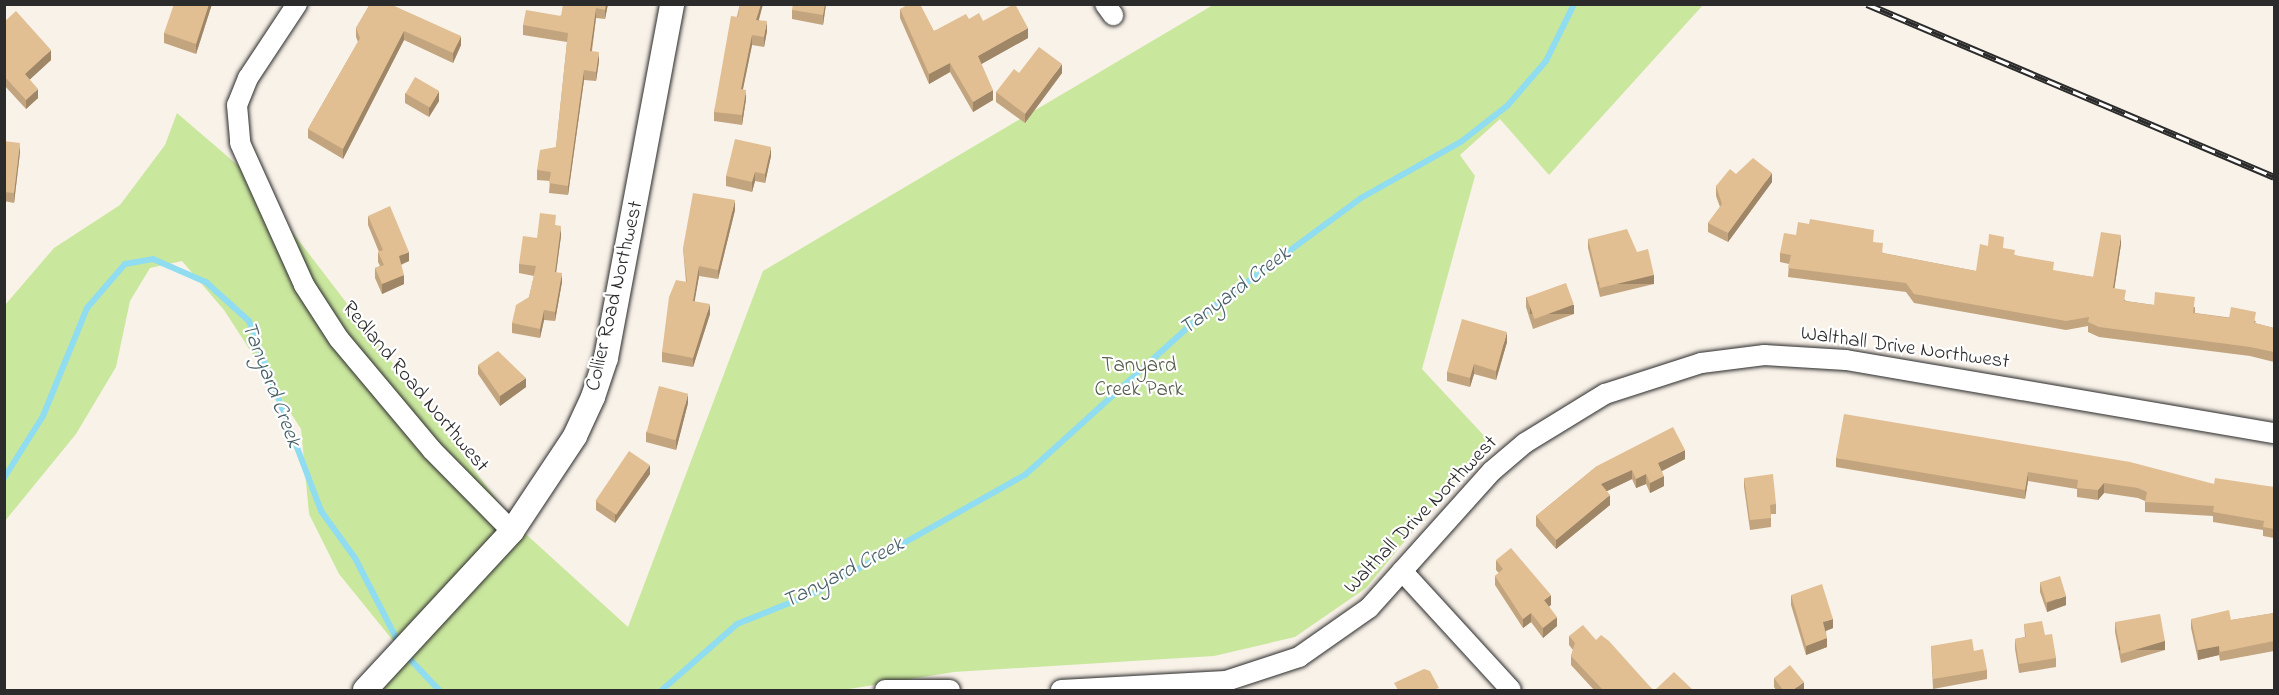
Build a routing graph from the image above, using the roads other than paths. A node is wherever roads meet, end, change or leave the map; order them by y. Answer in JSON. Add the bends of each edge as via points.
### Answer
{"nodes":[{"id":1,"x":297,"y":4,"type":"edge"},
{"id":2,"x":672,"y":4,"type":"edge"},
{"id":3,"x":2274,"y":433,"type":"edge"},
{"id":4,"x":512,"y":531,"type":"junction"},
{"id":5,"x":1402,"y":571,"type":"junction"},
{"id":6,"x":370,"y":685,"type":"edge"},
{"id":7,"x":885,"y":690,"type":"edge"},
{"id":8,"x":950,"y":690,"type":"edge"},
{"id":9,"x":1060,"y":690,"type":"edge"},
{"id":10,"x":1511,"y":690,"type":"edge"}],
"edges":[{"from":1,"to":4,"type":"street","name":"Redland Road Northwest","via":[[248,78],[237,105],[240,143],[304,285],[339,339],[432,450]]},
{"from":2,"to":4,"type":"street","name":"Collier Road Northwest","via":[[606,358],[575,436]]},
{"from":3,"to":5,"type":"street","name":"Walthall Drive Northwest","via":[[1846,360],[1764,355],[1701,363],[1605,394],[1542,430],[1492,471]]},
{"from":4,"to":6,"type":"street","name":"Collier Road Northwest"},
{"from":5,"to":9,"type":"street","name":"Walthall Drive Northwest","via":[[1336,635],[1254,674],[1198,684]]},
{"from":5,"to":10,"type":"street"},
{"from":7,"to":8,"type":"street"}]}
